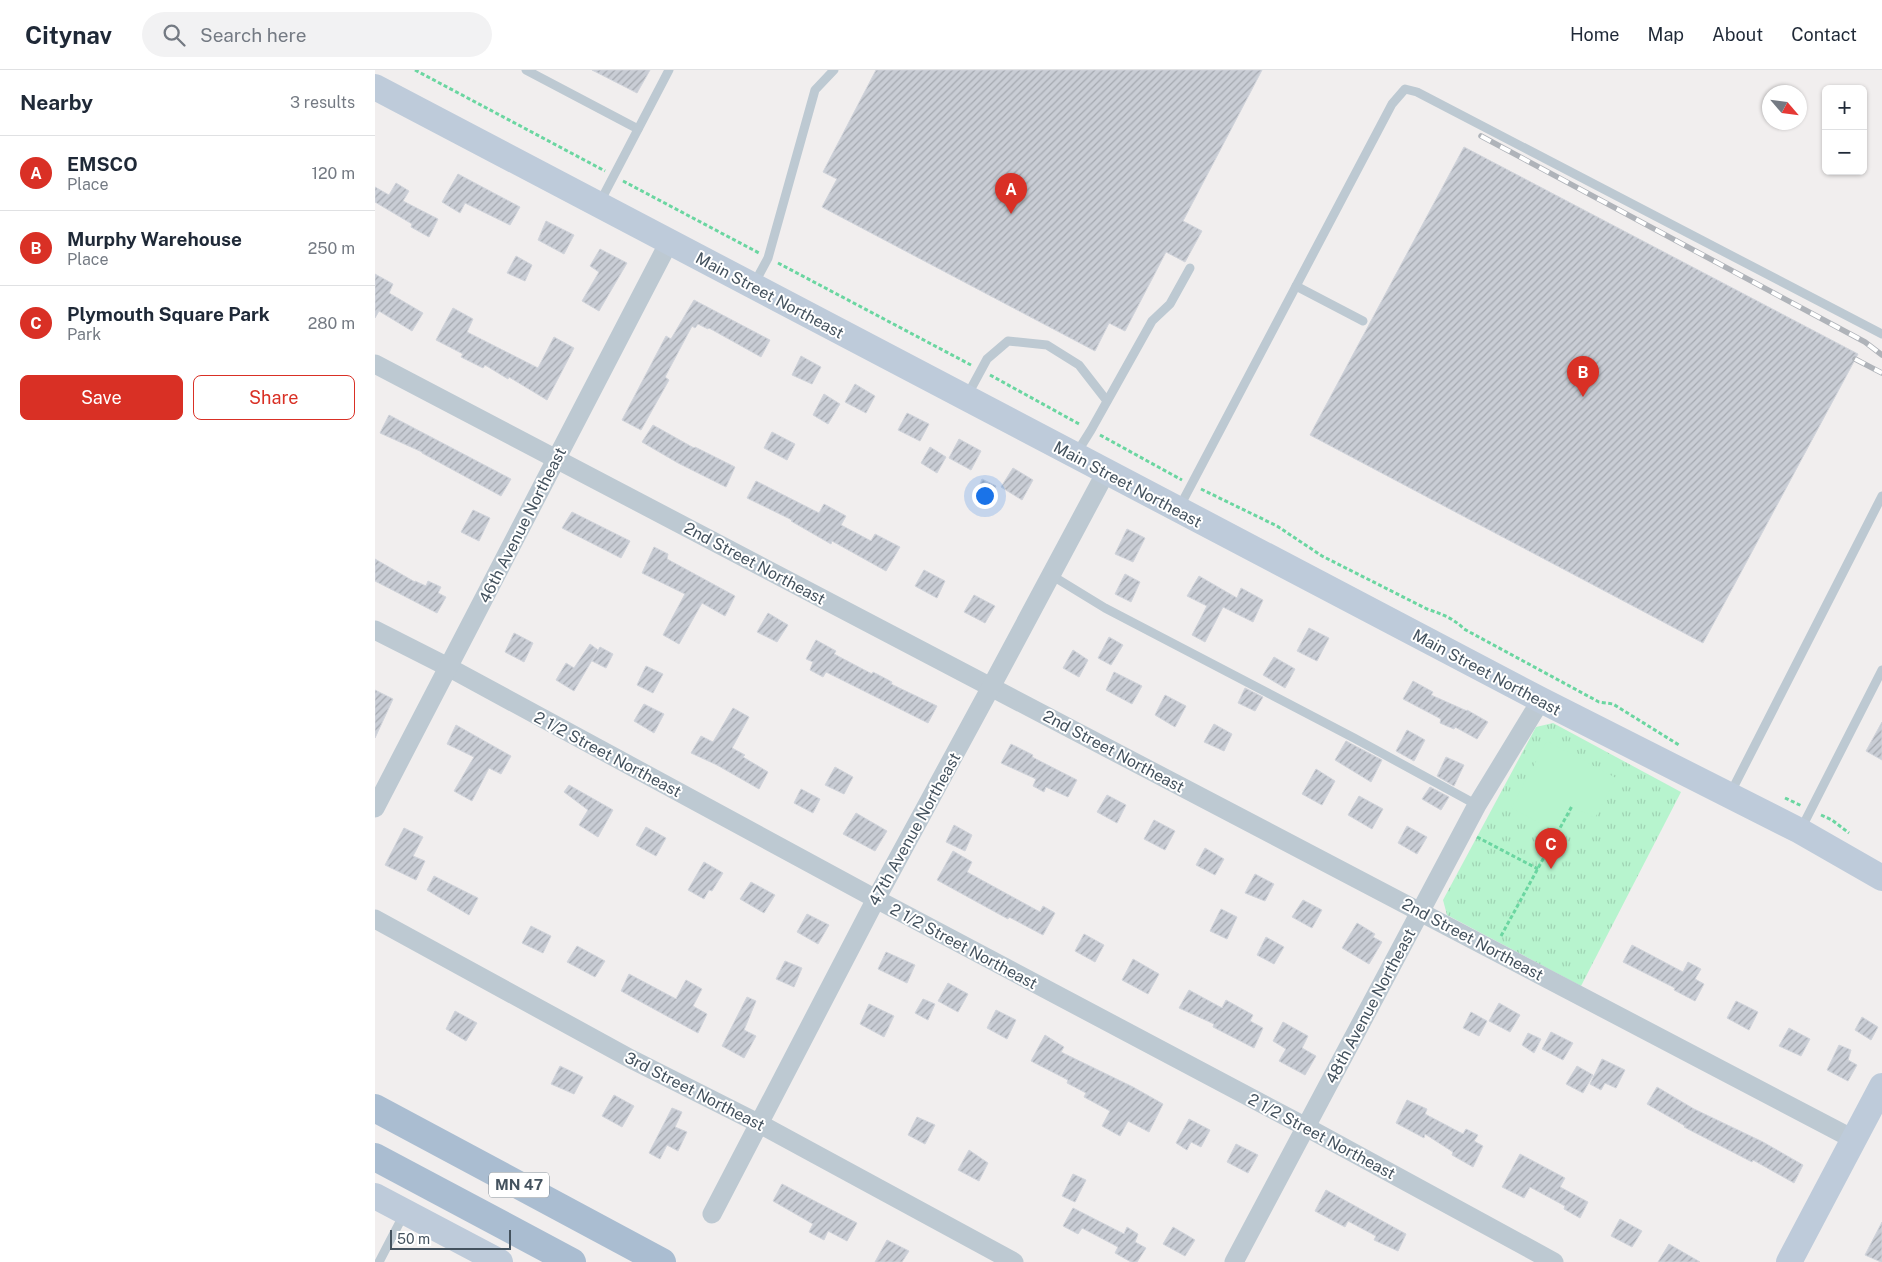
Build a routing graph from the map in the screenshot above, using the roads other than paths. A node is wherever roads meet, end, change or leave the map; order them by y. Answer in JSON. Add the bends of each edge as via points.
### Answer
{"nodes":[{"id":1,"x":526,"y":70,"type":"edge"},
{"id":2,"x":669,"y":70,"type":"edge"},
{"id":3,"x":834,"y":70,"type":"edge"},
{"id":4,"x":375,"y":87,"type":"edge"},
{"id":5,"x":638,"y":129,"type":"junction"},
{"id":6,"x":598,"y":205,"type":"junction"},
{"id":7,"x":669,"y":242,"type":"junction"},
{"id":8,"x":1190,"y":268,"type":"dead end"},
{"id":9,"x":753,"y":286,"type":"junction"},
{"id":10,"x":1296,"y":286,"type":"junction"},
{"id":11,"x":1363,"y":321,"type":"dead end"},
{"id":12,"x":1882,"y":334,"type":"edge"},
{"id":13,"x":375,"y":364,"type":"edge"},
{"id":14,"x":965,"y":398,"type":"junction"},
{"id":15,"x":1107,"y":401,"type":"junction"},
{"id":16,"x":1074,"y":456,"type":"junction"},
{"id":17,"x":557,"y":459,"type":"junction"},
{"id":18,"x":1106,"y":472,"type":"junction"},
{"id":19,"x":1882,"y":496,"type":"edge"},
{"id":20,"x":1178,"y":510,"type":"junction"},
{"id":21,"x":1051,"y":575,"type":"junction"},
{"id":22,"x":375,"y":630,"type":"edge"},
{"id":23,"x":448,"y":667,"type":"junction"},
{"id":24,"x":1882,"y":670,"type":"edge"},
{"id":25,"x":991,"y":687,"type":"junction"},
{"id":26,"x":1541,"y":700,"type":"junction"},
{"id":27,"x":1729,"y":796,"type":"junction"},
{"id":28,"x":1477,"y":805,"type":"junction"},
{"id":29,"x":375,"y":808,"type":"edge"},
{"id":30,"x":1805,"y":821,"type":"junction"},
{"id":31,"x":1882,"y":878,"type":"edge"},
{"id":32,"x":876,"y":899,"type":"junction"},
{"id":33,"x":1420,"y":912,"type":"junction"},
{"id":34,"x":375,"y":919,"type":"edge"},
{"id":35,"x":1882,"y":1086,"type":"edge"},
{"id":36,"x":375,"y":1108,"type":"edge"},
{"id":37,"x":759,"y":1124,"type":"junction"},
{"id":38,"x":1306,"y":1127,"type":"junction"},
{"id":39,"x":1853,"y":1139,"type":"junction"},
{"id":40,"x":375,"y":1157,"type":"edge"},
{"id":41,"x":375,"y":1196,"type":"edge"},
{"id":42,"x":405,"y":1212,"type":"junction"},
{"id":43,"x":712,"y":1214,"type":"dead end"},
{"id":44,"x":379,"y":1262,"type":"edge"},
{"id":45,"x":500,"y":1262,"type":"edge"},
{"id":46,"x":573,"y":1262,"type":"edge"},
{"id":47,"x":663,"y":1262,"type":"edge"},
{"id":48,"x":1015,"y":1262,"type":"edge"},
{"id":49,"x":1234,"y":1262,"type":"edge"},
{"id":50,"x":1554,"y":1262,"type":"edge"},
{"id":51,"x":1789,"y":1262,"type":"edge"}],
"edges":[{"from":1,"to":5,"type":"lane"},
{"from":2,"to":5,"type":"lane"},
{"from":3,"to":9,"type":"lane","via":[[815,90],[768,258]]},
{"from":4,"to":6,"type":"street","name":"Main Street Northeast"},
{"from":5,"to":6,"type":"lane"},
{"from":6,"to":7,"type":"street","name":"Main Street Northeast"},
{"from":7,"to":9,"type":"street","name":"Main Street Northeast"},
{"from":7,"to":17,"type":"street","name":"46th Avenue Northeast"},
{"from":8,"to":15,"type":"lane","via":[[1170,304],[1151,321]]},
{"from":9,"to":14,"type":"street","name":"Main Street Northeast"},
{"from":10,"to":11,"type":"lane"},
{"from":10,"to":12,"type":"lane","via":[[1392,104],[1405,89],[1417,92]]},
{"from":10,"to":20,"type":"lane"},
{"from":13,"to":17,"type":"street","name":"2nd Street Northeast"},
{"from":14,"to":15,"type":"lane","via":[[987,359],[1008,341],[1047,345],[1079,365]]},
{"from":14,"to":16,"type":"street","name":"Main Street Northeast"},
{"from":15,"to":16,"type":"lane"},
{"from":16,"to":18,"type":"street","name":"Main Street Northeast"},
{"from":17,"to":23,"type":"street","name":"46th Avenue Northeast"},
{"from":17,"to":25,"type":"street","name":"2nd Street Northeast"},
{"from":18,"to":20,"type":"street","name":"Main Street Northeast"},
{"from":18,"to":21,"type":"street","name":"47th Avenue Northeast"},
{"from":19,"to":27,"type":"lane"},
{"from":20,"to":26,"type":"street","name":"Main Street Northeast"},
{"from":21,"to":25,"type":"street","name":"47th Avenue Northeast"},
{"from":21,"to":28,"type":"lane","via":[[1105,608]]},
{"from":22,"to":23,"type":"street","name":"2 1/2 Street Northeast"},
{"from":23,"to":29,"type":"street","name":"46th Avenue Northeast"},
{"from":23,"to":32,"type":"street","name":"2 1/2 Street Northeast"},
{"from":24,"to":30,"type":"lane"},
{"from":25,"to":32,"type":"street","name":"47th Avenue Northeast"},
{"from":25,"to":33,"type":"street","name":"2nd Street Northeast"},
{"from":26,"to":27,"type":"street","name":"Main Street Northeast"},
{"from":26,"to":28,"type":"street","name":"48th Avenue Northeast"},
{"from":27,"to":30,"type":"street","name":"Main Street Northeast"},
{"from":28,"to":33,"type":"street","name":"48th Avenue Northeast"},
{"from":30,"to":31,"type":"street","name":"Main Street Northeast"},
{"from":32,"to":37,"type":"street","name":"47th Avenue Northeast"},
{"from":32,"to":38,"type":"street","name":"2 1/2 Street Northeast"},
{"from":33,"to":38,"type":"street","name":"48th Avenue Northeast"},
{"from":33,"to":39,"type":"street","name":"2nd Street Northeast"},
{"from":34,"to":37,"type":"street","name":"3rd Street Northeast","via":[[631,1059]]},
{"from":35,"to":39,"type":"street"},
{"from":36,"to":47,"type":"main road","number":"MN 47"},
{"from":37,"to":43,"type":"street","name":"47th Avenue Northeast"},
{"from":37,"to":48,"type":"street","name":"3rd Street Northeast"},
{"from":38,"to":49,"type":"street","name":"48th Avenue Northeast"},
{"from":38,"to":50,"type":"street","name":"2 1/2 Street Northeast"},
{"from":39,"to":51,"type":"street"},
{"from":40,"to":46,"type":"main road","number":"MN 47"},
{"from":41,"to":42,"type":"street"},
{"from":42,"to":44,"type":"lane"},
{"from":42,"to":45,"type":"street"}]}
